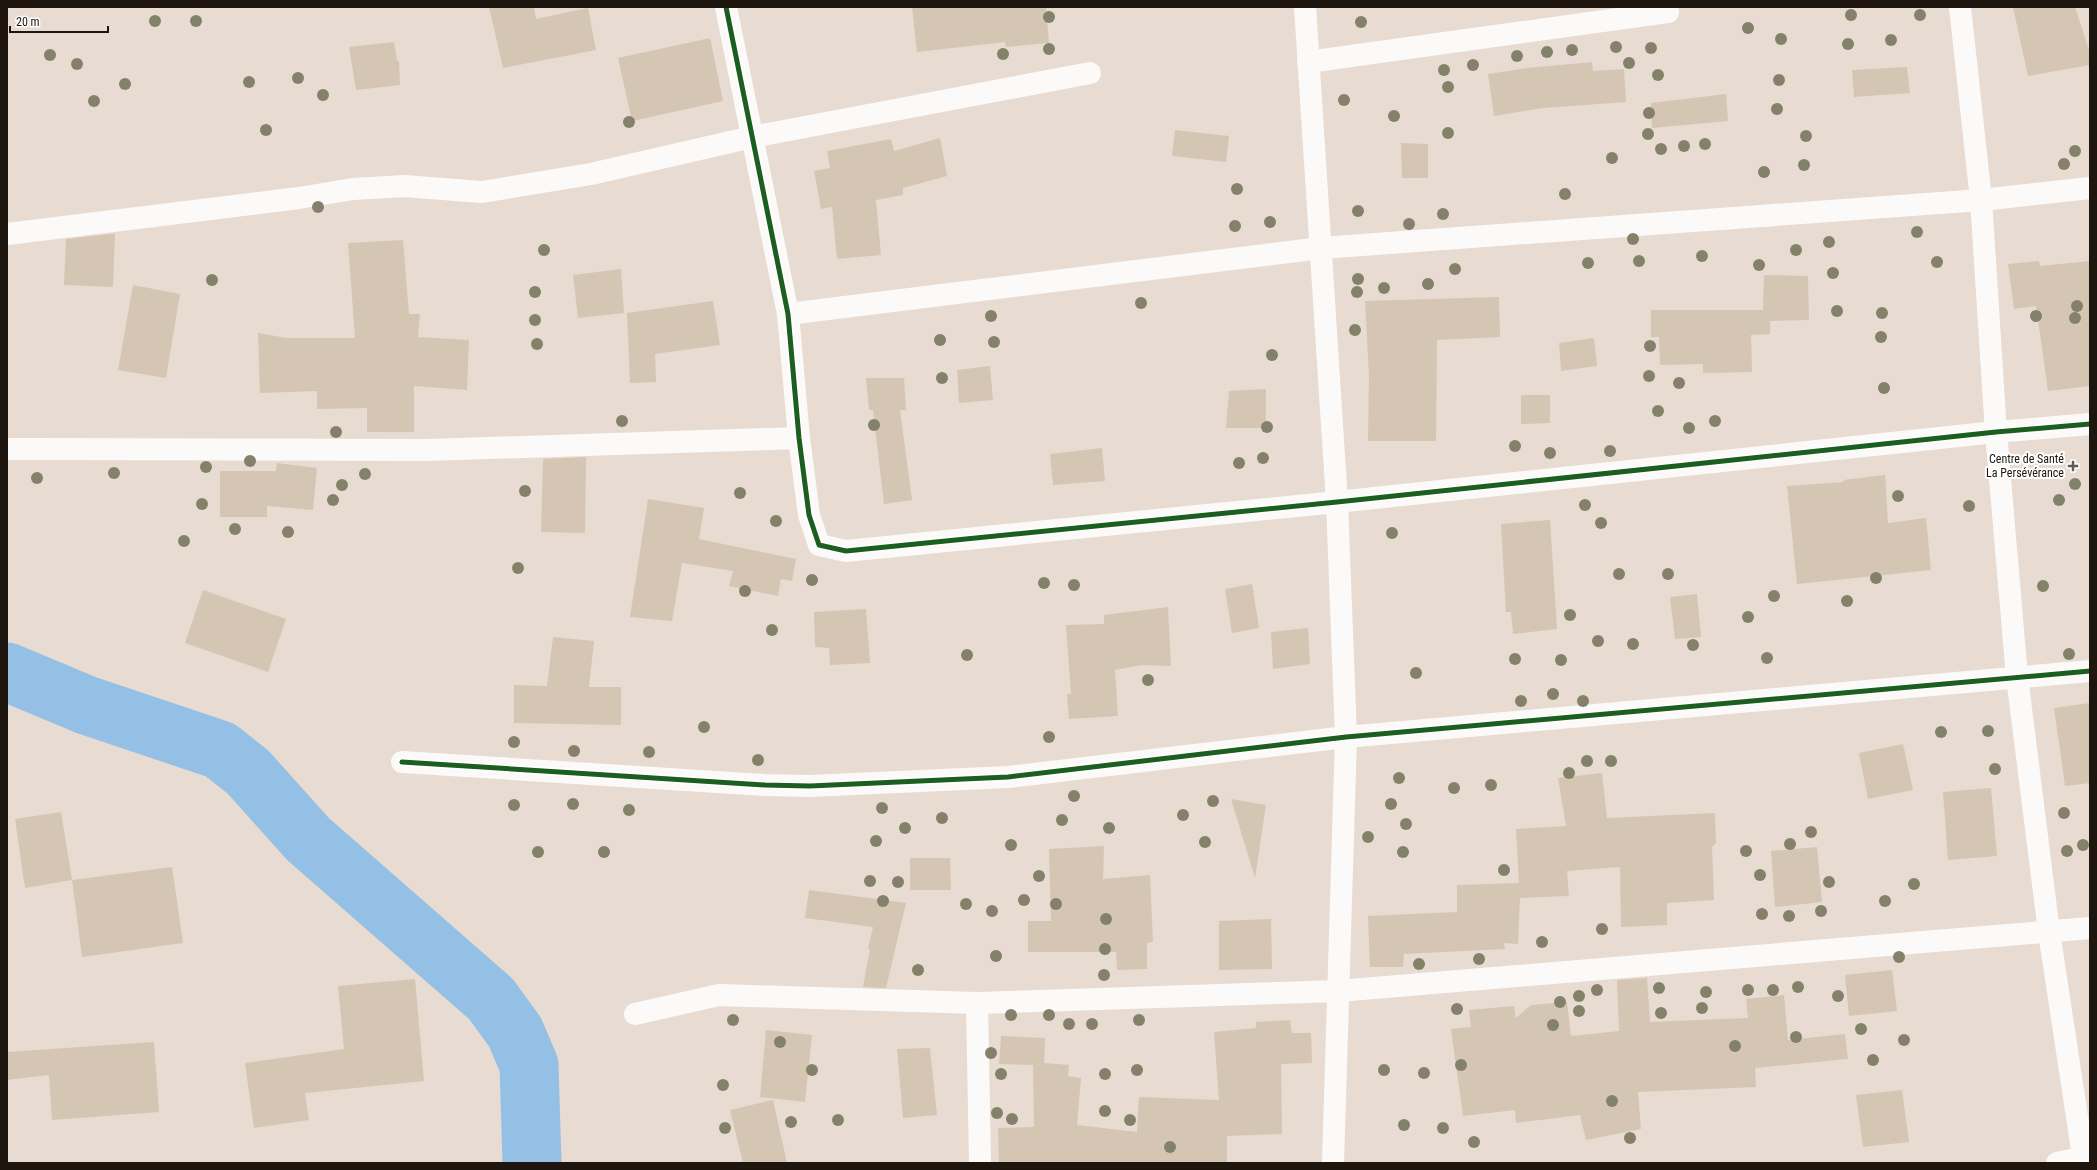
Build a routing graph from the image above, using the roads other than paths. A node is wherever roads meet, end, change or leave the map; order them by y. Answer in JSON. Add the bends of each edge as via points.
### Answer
{"nodes":[{"id":1,"x":726,"y":7,"type":"edge"},
{"id":2,"x":1305,"y":7,"type":"edge"},
{"id":3,"x":1960,"y":7,"type":"edge"},
{"id":4,"x":1668,"y":12,"type":"dead end"},
{"id":5,"x":1308,"y":62,"type":"junction"},
{"id":6,"x":1090,"y":73,"type":"dead end"},
{"id":7,"x":752,"y":136,"type":"junction"},
{"id":8,"x":2090,"y":188,"type":"edge"},
{"id":9,"x":1981,"y":200,"type":"junction"},
{"id":10,"x":7,"y":234,"type":"edge"},
{"id":11,"x":1321,"y":248,"type":"junction"},
{"id":12,"x":788,"y":314,"type":"junction"},
{"id":13,"x":2090,"y":424,"type":"edge"},
{"id":14,"x":1996,"y":432,"type":"junction"},
{"id":15,"x":799,"y":438,"type":"junction"},
{"id":16,"x":7,"y":449,"type":"edge"},
{"id":17,"x":1337,"y":502,"type":"junction"},
{"id":18,"x":2090,"y":671,"type":"edge"},
{"id":19,"x":2017,"y":677,"type":"junction"},
{"id":20,"x":1346,"y":737,"type":"junction"},
{"id":21,"x":402,"y":762,"type":"dead end"},
{"id":22,"x":2090,"y":928,"type":"edge"},
{"id":23,"x":2049,"y":932,"type":"junction"},
{"id":24,"x":1338,"y":991,"type":"junction"},
{"id":25,"x":977,"y":1003,"type":"junction"},
{"id":26,"x":635,"y":1014,"type":"dead end"},
{"id":27,"x":2086,"y":1158,"type":"edge"},
{"id":28,"x":980,"y":1163,"type":"edge"},
{"id":29,"x":1333,"y":1163,"type":"edge"},
{"id":30,"x":2057,"y":1163,"type":"edge"}],
"edges":[{"from":1,"to":7,"type":"street"},
{"from":2,"to":5,"type":"street"},
{"from":3,"to":9,"type":"street"},
{"from":4,"to":5,"type":"street"},
{"from":5,"to":11,"type":"street"},
{"from":6,"to":7,"type":"street"},
{"from":7,"to":10,"type":"street","via":[[591,174],[482,192],[404,186],[353,189]]},
{"from":7,"to":12,"type":"street"},
{"from":8,"to":9,"type":"street"},
{"from":9,"to":11,"type":"street"},
{"from":9,"to":14,"type":"street"},
{"from":11,"to":12,"type":"street"},
{"from":11,"to":17,"type":"street"},
{"from":12,"to":15,"type":"street"},
{"from":13,"to":14,"type":"street"},
{"from":14,"to":17,"type":"street"},
{"from":14,"to":19,"type":"street"},
{"from":15,"to":16,"type":"street","via":[[427,450]]},
{"from":15,"to":17,"type":"street","via":[[809,515],[819,545],[846,551]]},
{"from":17,"to":20,"type":"street"},
{"from":18,"to":19,"type":"street"},
{"from":19,"to":20,"type":"street"},
{"from":19,"to":23,"type":"street"},
{"from":20,"to":21,"type":"street","via":[[1008,777],[810,786]]},
{"from":20,"to":24,"type":"street"},
{"from":22,"to":23,"type":"street"},
{"from":23,"to":24,"type":"street"},
{"from":23,"to":27,"type":"street"},
{"from":24,"to":25,"type":"street"},
{"from":24,"to":29,"type":"street"},
{"from":25,"to":26,"type":"street","via":[[719,995]]},
{"from":25,"to":28,"type":"street"},
{"from":27,"to":30,"type":"street"}]}
